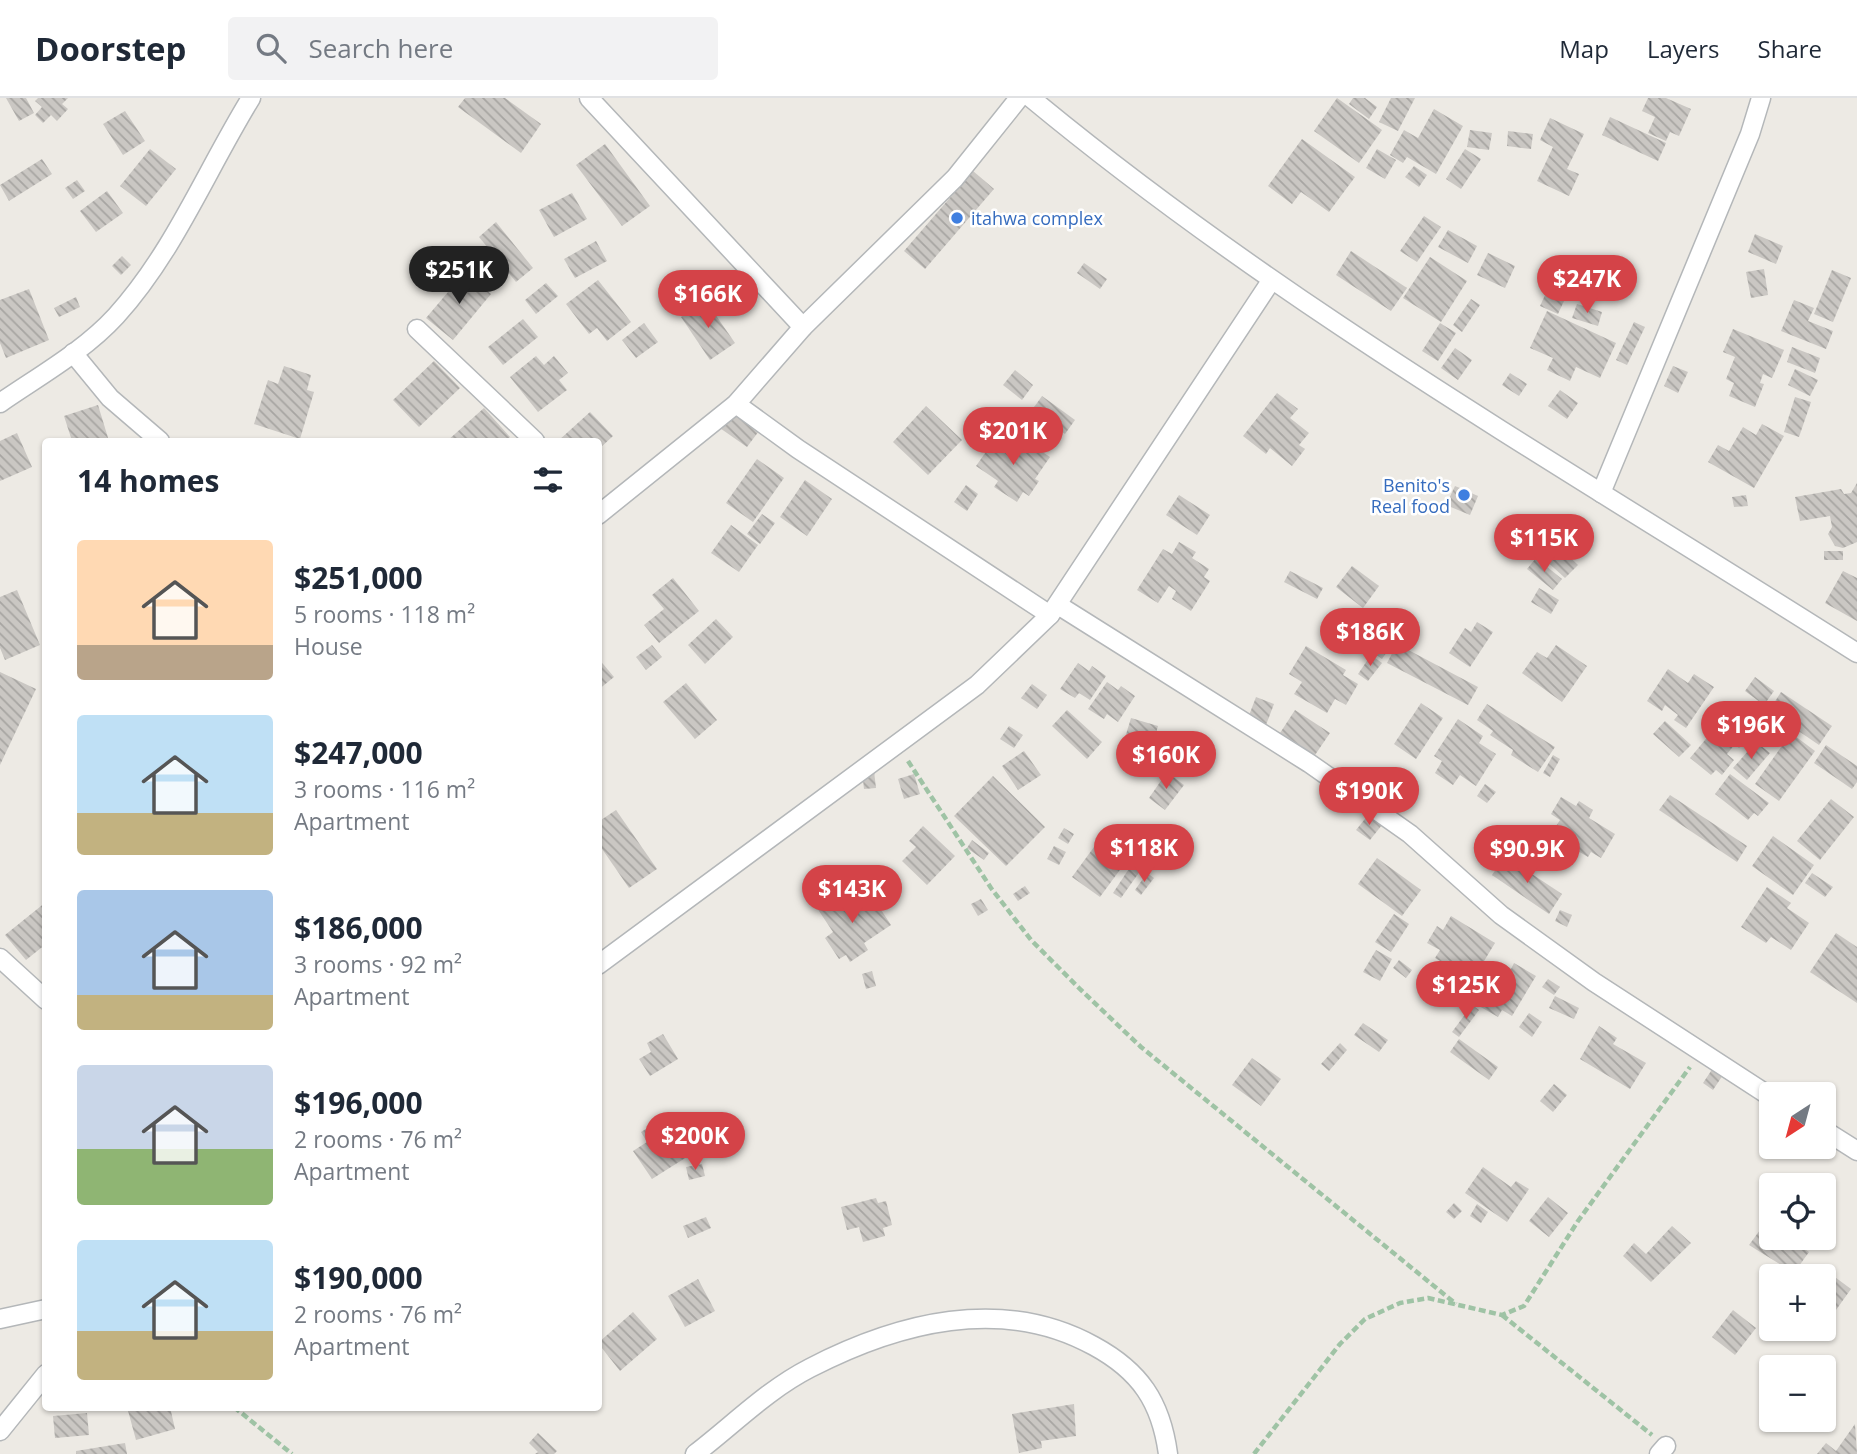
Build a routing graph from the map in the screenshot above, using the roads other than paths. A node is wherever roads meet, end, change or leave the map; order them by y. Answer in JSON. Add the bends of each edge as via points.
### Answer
{"nodes":[{"id":1,"x":251,"y":98,"type":"edge"},
{"id":2,"x":589,"y":98,"type":"edge"},
{"id":3,"x":1019,"y":98,"type":"edge"},
{"id":4,"x":1031,"y":98,"type":"edge"},
{"id":5,"x":1761,"y":98,"type":"edge"},
{"id":6,"x":1271,"y":281,"type":"junction"},
{"id":7,"x":803,"y":327,"type":"junction"},
{"id":8,"x":417,"y":329,"type":"dead end"},
{"id":9,"x":73,"y":353,"type":"junction"},
{"id":10,"x":0,"y":403,"type":"edge"},
{"id":11,"x":736,"y":404,"type":"junction"},
{"id":12,"x":157,"y":438,"type":"edge"},
{"id":13,"x":532,"y":438,"type":"edge"},
{"id":14,"x":1601,"y":493,"type":"junction"},
{"id":15,"x":602,"y":507,"type":"edge"},
{"id":16,"x":1054,"y":610,"type":"junction"},
{"id":17,"x":1857,"y":653,"type":"edge"},
{"id":18,"x":0,"y":958,"type":"edge"},
{"id":19,"x":602,"y":962,"type":"edge"},
{"id":20,"x":42,"y":996,"type":"edge"},
{"id":21,"x":1759,"y":1090,"type":"edge"},
{"id":22,"x":1836,"y":1138,"type":"edge"},
{"id":23,"x":1857,"y":1151,"type":"edge"},
{"id":24,"x":42,"y":1310,"type":"edge"},
{"id":25,"x":0,"y":1319,"type":"edge"},
{"id":26,"x":42,"y":1379,"type":"edge"},
{"id":27,"x":0,"y":1431,"type":"edge"},
{"id":28,"x":695,"y":1454,"type":"edge"},
{"id":29,"x":1168,"y":1454,"type":"edge"}],
"edges":[{"from":1,"to":9,"type":"street","via":[[163,257],[114,317]]},
{"from":2,"to":7,"type":"street"},
{"from":3,"to":7,"type":"street","via":[[956,178]]},
{"from":4,"to":6,"type":"street","via":[[1119,171]]},
{"from":5,"to":14,"type":"street"},
{"from":6,"to":14,"type":"street"},
{"from":6,"to":16,"type":"street"},
{"from":7,"to":11,"type":"street"},
{"from":8,"to":13,"type":"street"},
{"from":9,"to":10,"type":"street"},
{"from":9,"to":12,"type":"street","via":[[110,398]]},
{"from":11,"to":15,"type":"street"},
{"from":11,"to":16,"type":"street","via":[[798,449]]},
{"from":14,"to":17,"type":"street"},
{"from":16,"to":19,"type":"street","via":[[978,685]]},
{"from":16,"to":21,"type":"street","via":[[1309,763],[1410,834],[1502,915]]},
{"from":18,"to":20,"type":"street"},
{"from":22,"to":23,"type":"street"},
{"from":24,"to":25,"type":"street"},
{"from":26,"to":27,"type":"street"},
{"from":28,"to":29,"type":"street","via":[[757,1403],[834,1357],[898,1329],[1005,1317],[1075,1335],[1116,1358],[1147,1389],[1164,1424]]}]}
